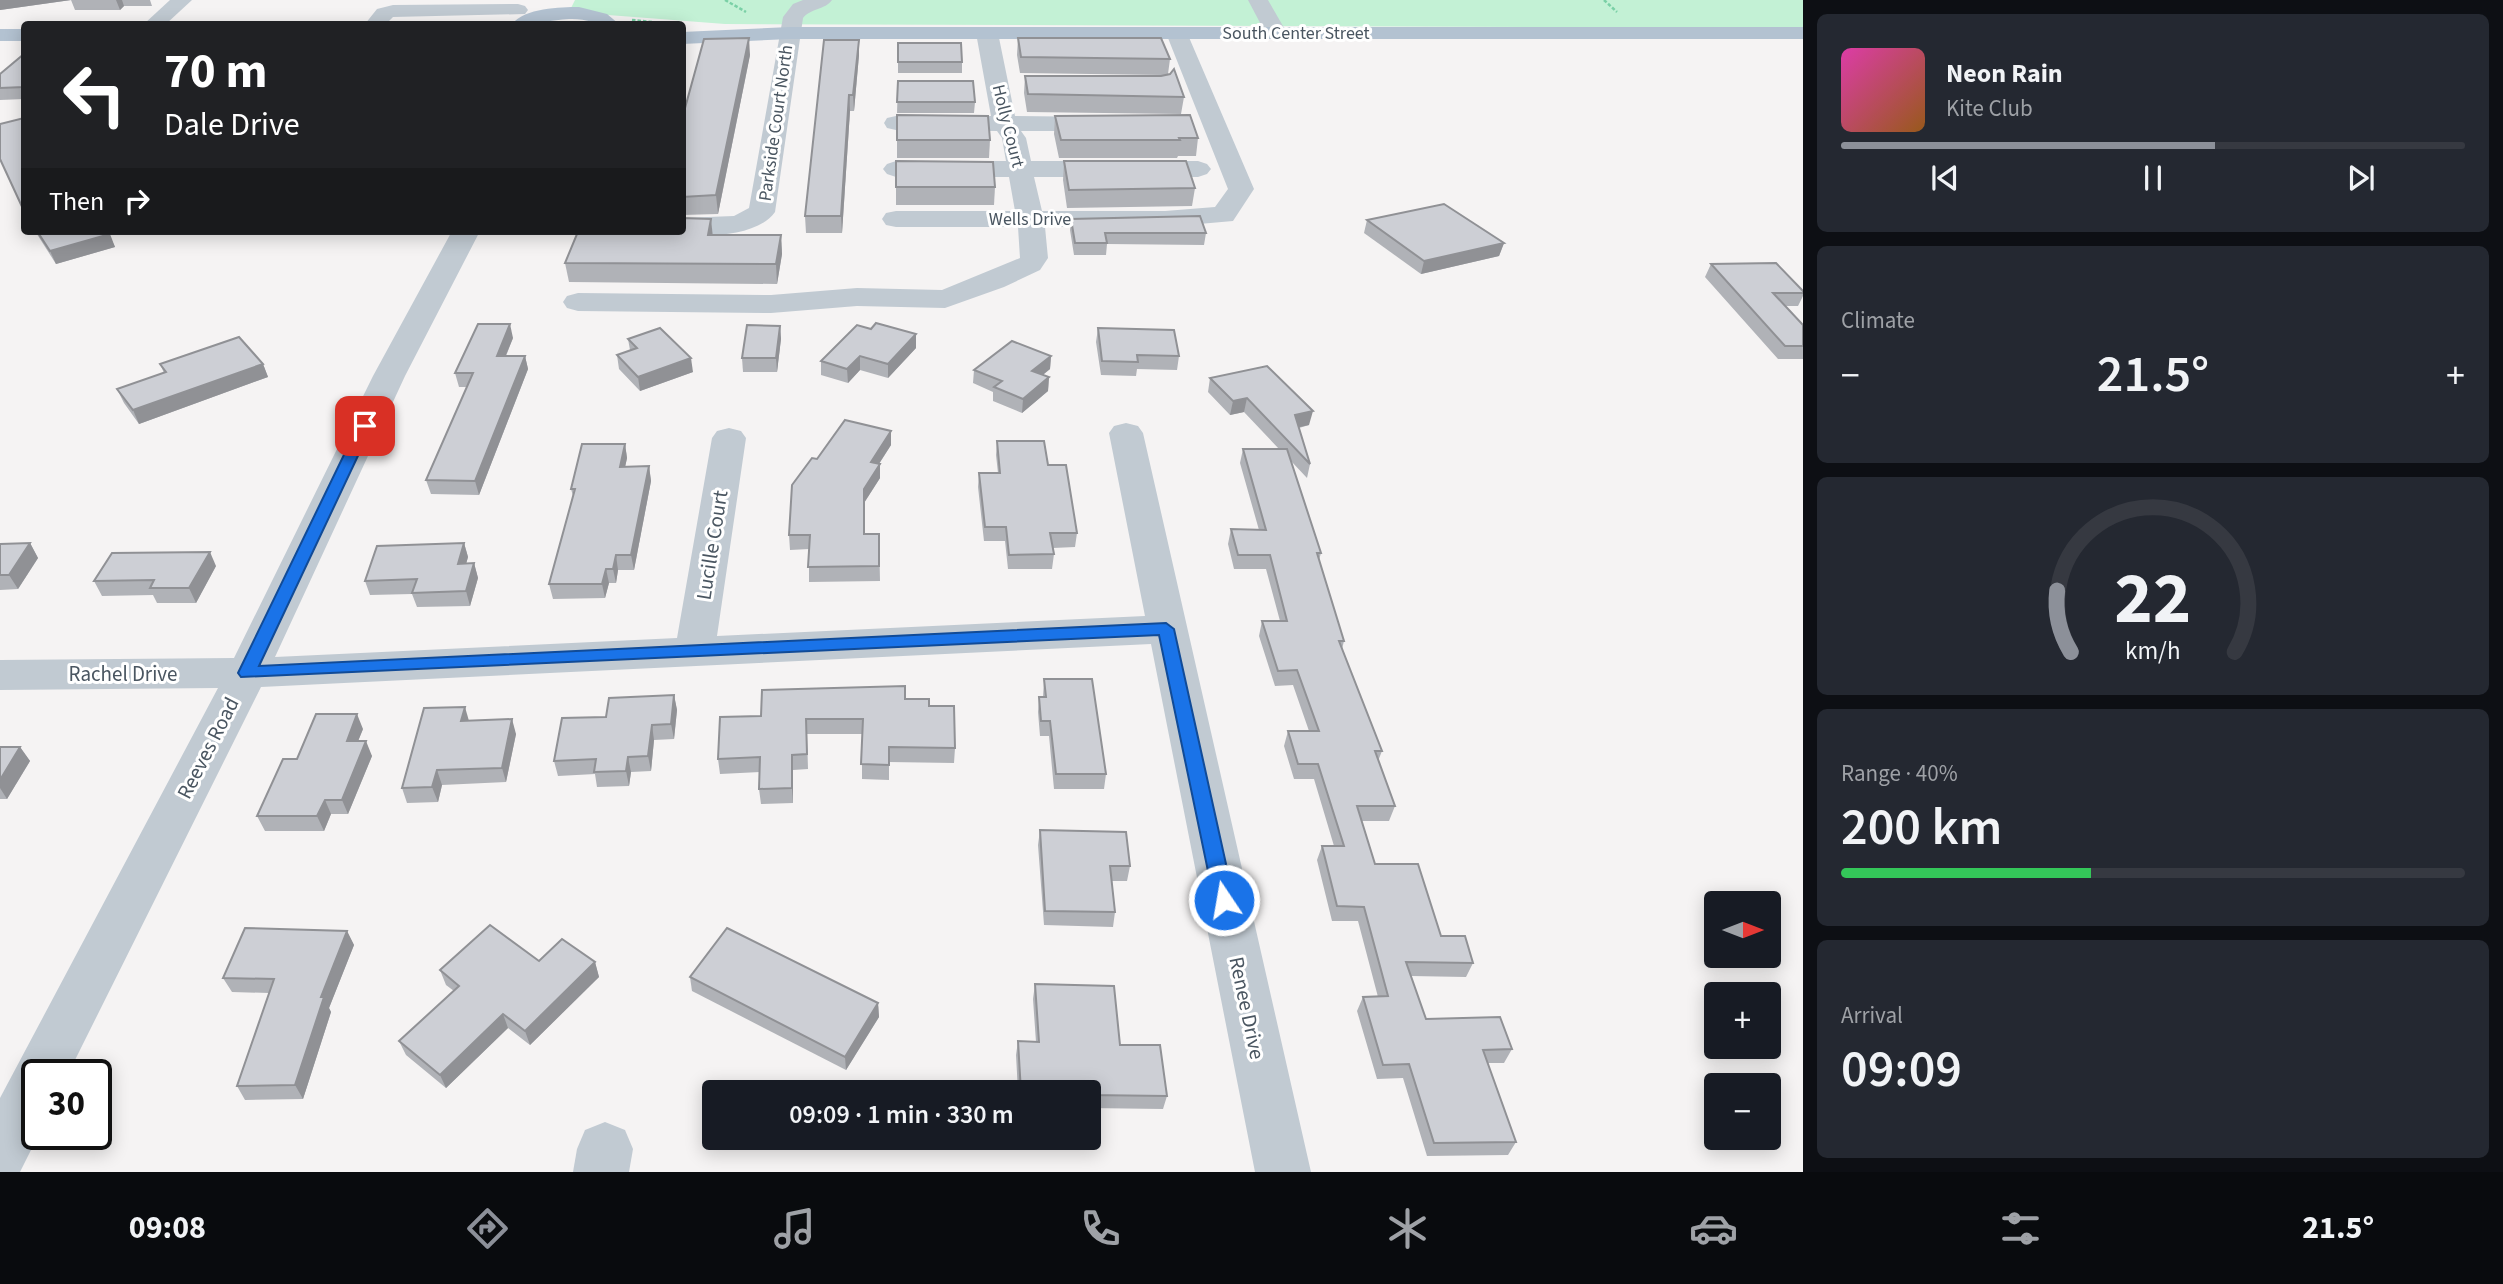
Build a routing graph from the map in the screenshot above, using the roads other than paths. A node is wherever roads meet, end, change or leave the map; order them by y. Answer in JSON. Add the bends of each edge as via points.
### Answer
{"nodes":[{"id":1,"x":182,"y":0,"type":"edge"},
{"id":2,"x":775,"y":0,"type":"edge"},
{"id":3,"x":822,"y":0,"type":"edge"},
{"id":4,"x":1258,"y":0,"type":"edge"},
{"id":5,"x":800,"y":8,"type":"junction"},
{"id":6,"x":521,"y":20,"type":"edge"},
{"id":7,"x":158,"y":21,"type":"edge"},
{"id":8,"x":378,"y":21,"type":"edge"},
{"id":9,"x":600,"y":21,"type":"edge"},
{"id":10,"x":686,"y":28,"type":"edge"},
{"id":11,"x":790,"y":33,"type":"junction"},
{"id":12,"x":987,"y":33,"type":"junction"},
{"id":13,"x":1177,"y":33,"type":"junction"},
{"id":14,"x":1276,"y":33,"type":"junction"},
{"id":15,"x":1803,"y":33,"type":"edge"},
{"id":16,"x":0,"y":35,"type":"edge"},
{"id":17,"x":21,"y":35,"type":"edge"},
{"id":18,"x":686,"y":38,"type":"edge"},
{"id":19,"x":971,"y":83,"type":"edge"},
{"id":20,"x":996,"y":83,"type":"junction"},
{"id":21,"x":1023,"y":83,"type":"edge"},
{"id":22,"x":895,"y":123,"type":"edge"},
{"id":23,"x":1004,"y":123,"type":"junction"},
{"id":24,"x":1126,"y":124,"type":"edge"},
{"id":25,"x":896,"y":169,"type":"edge"},
{"id":26,"x":1019,"y":169,"type":"junction"},
{"id":27,"x":1198,"y":169,"type":"dead end"},
{"id":28,"x":896,"y":219,"type":"dead end"},
{"id":29,"x":1030,"y":219,"type":"junction"},
{"id":30,"x":686,"y":226,"type":"edge"},
{"id":31,"x":464,"y":235,"type":"edge"},
{"id":32,"x":578,"y":302,"type":"dead end"},
{"id":33,"x":1126,"y":433,"type":"dead end"},
{"id":34,"x":729,"y":438,"type":"dead end"},
{"id":35,"x":1166,"y":629,"type":"junction"},
{"id":36,"x":695,"y":652,"type":"junction"},
{"id":37,"x":247,"y":673,"type":"junction"},
{"id":38,"x":0,"y":675,"type":"edge"},
{"id":39,"x":49,"y":1059,"type":"edge"},
{"id":40,"x":21,"y":1113,"type":"edge"},
{"id":41,"x":0,"y":1154,"type":"edge"},
{"id":42,"x":1283,"y":1172,"type":"edge"}],
"edges":[{"from":1,"to":7,"type":"street"},
{"from":2,"to":5,"type":"street"},
{"from":3,"to":5,"type":"street"},
{"from":4,"to":14,"type":"street"},
{"from":5,"to":11,"type":"street","name":"Parkside Court North"},
{"from":6,"to":8,"type":"street","via":[[393,11]]},
{"from":6,"to":9,"type":"main road","via":[[568,14]]},
{"from":10,"to":11,"type":"main road","name":"South Center Street"},
{"from":11,"to":12,"type":"main road","name":"South Center Street"},
{"from":11,"to":18,"type":"main road","name":"South Center Street"},
{"from":11,"to":30,"type":"street","name":"Parkside Court North","via":[[762,212],[729,226]]},
{"from":12,"to":13,"type":"main road","name":"South Center Street"},
{"from":12,"to":20,"type":"street","name":"Holly Court"},
{"from":13,"to":14,"type":"main road","name":"South Center Street"},
{"from":13,"to":29,"type":"street","name":"Wells Drive","via":[[1241,189],[1223,215]]},
{"from":14,"to":15,"type":"main road","name":"South Center Street"},
{"from":16,"to":17,"type":"main road"},
{"from":19,"to":20,"type":"street"},
{"from":20,"to":21,"type":"street"},
{"from":20,"to":23,"type":"street","name":"Holly Court"},
{"from":22,"to":23,"type":"street"},
{"from":23,"to":24,"type":"street"},
{"from":23,"to":26,"type":"street","name":"Holly Court","via":[[1014,138]]},
{"from":25,"to":26,"type":"street"},
{"from":26,"to":27,"type":"street"},
{"from":26,"to":29,"type":"street","name":"Holly Court"},
{"from":28,"to":29,"type":"street","name":"Wells Drive"},
{"from":29,"to":32,"type":"street","name":"Holly Court","via":[[1034,260],[945,299],[856,297],[771,304]]},
{"from":31,"to":37,"type":"street","name":"Reeves Road","via":[[389,376]]},
{"from":33,"to":35,"type":"street","name":"Renee Drive"},
{"from":34,"to":36,"type":"street","name":"Lucille Court"},
{"from":35,"to":36,"type":"street","name":"Rachel Drive"},
{"from":35,"to":42,"type":"street","name":"Renee Drive"},
{"from":36,"to":37,"type":"street","name":"Rachel Drive"},
{"from":37,"to":38,"type":"street","name":"Rachel Drive"},
{"from":37,"to":39,"type":"street","name":"Reeves Road"},
{"from":40,"to":41,"type":"street"}]}
